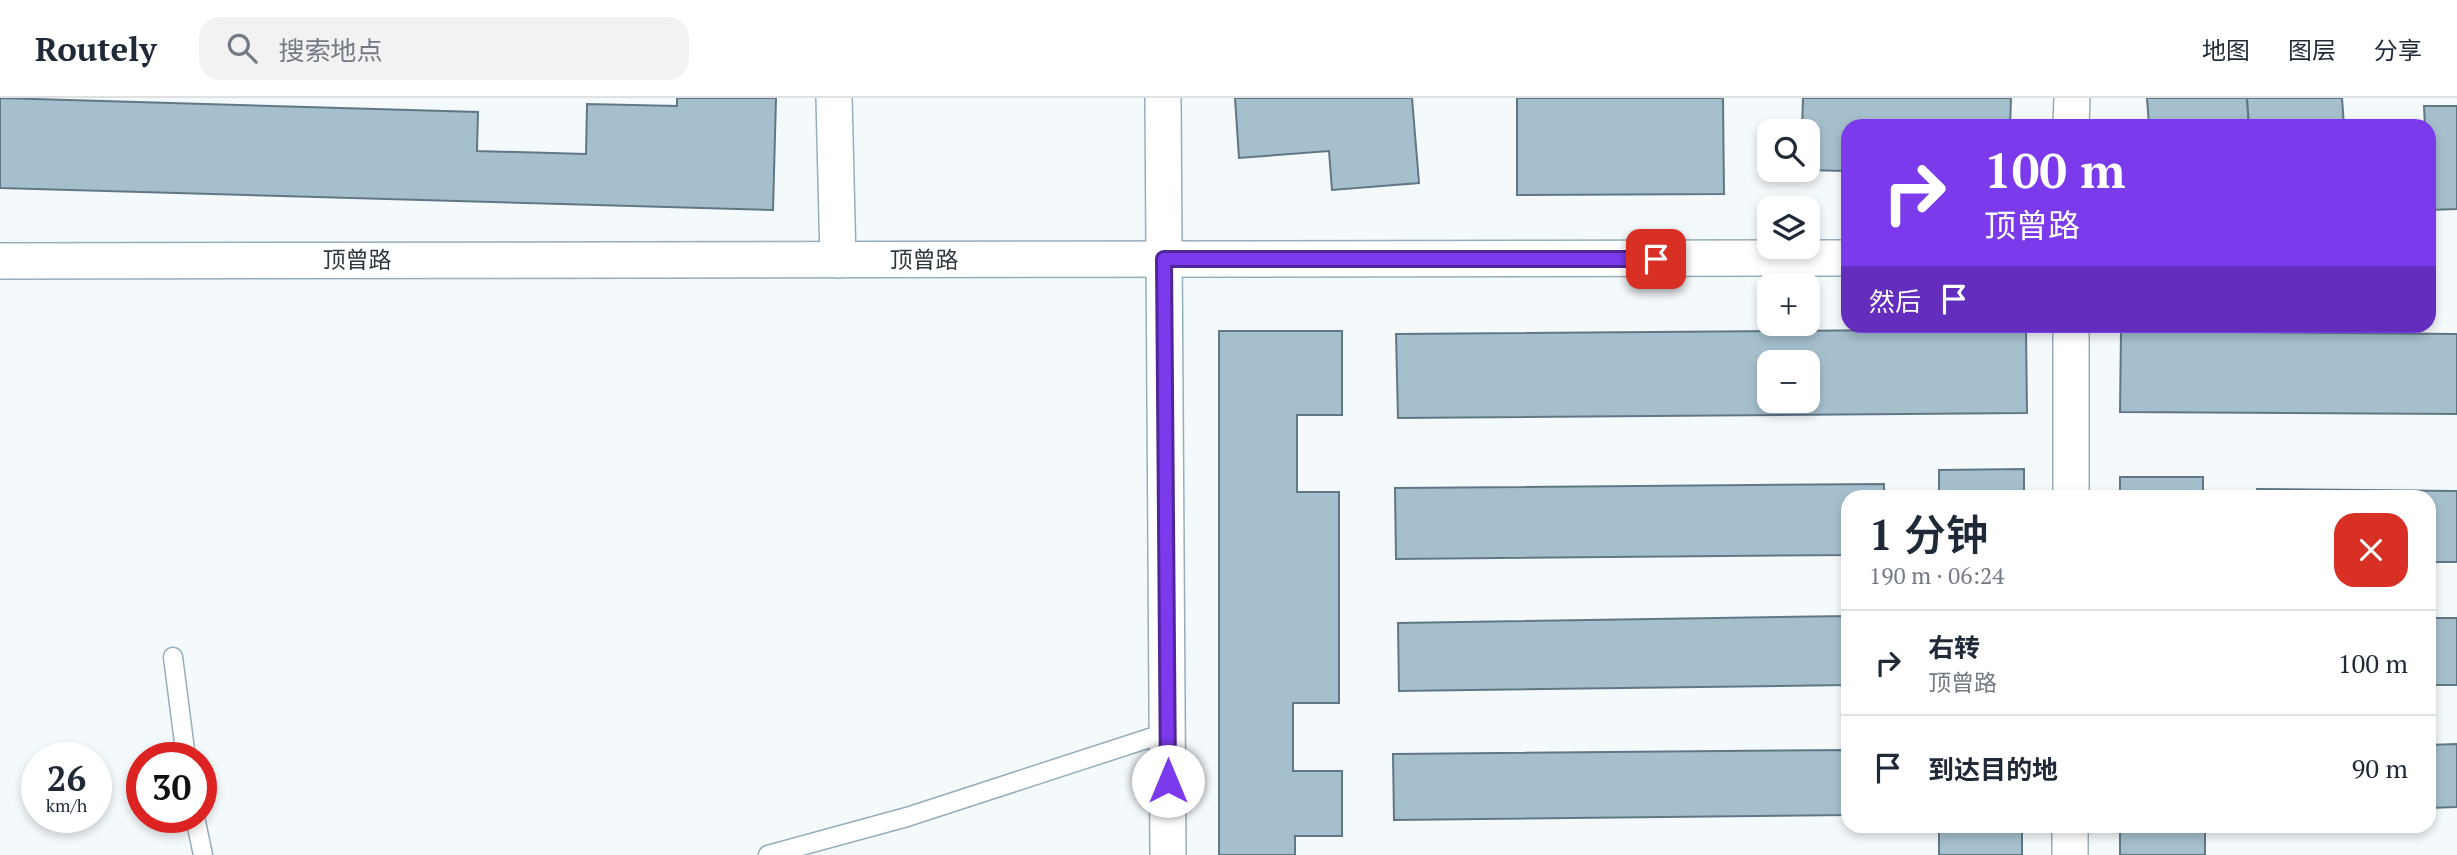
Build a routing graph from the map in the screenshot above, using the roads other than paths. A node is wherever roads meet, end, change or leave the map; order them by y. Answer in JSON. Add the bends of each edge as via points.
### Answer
{"nodes":[{"id":1,"x":834,"y":98,"type":"edge"},
{"id":2,"x":1163,"y":98,"type":"edge"},
{"id":3,"x":2071,"y":98,"type":"edge"},
{"id":4,"x":2071,"y":119,"type":"edge"},
{"id":5,"x":1841,"y":258,"type":"edge"},
{"id":6,"x":1164,"y":259,"type":"junction"},
{"id":7,"x":838,"y":260,"type":"junction"},
{"id":8,"x":0,"y":261,"type":"edge"},
{"id":9,"x":2071,"y":333,"type":"edge"},
{"id":10,"x":2071,"y":490,"type":"edge"},
{"id":11,"x":173,"y":657,"type":"dead end"},
{"id":12,"x":1168,"y":732,"type":"junction"},
{"id":13,"x":184,"y":742,"type":"edge"},
{"id":14,"x":198,"y":833,"type":"edge"},
{"id":15,"x":2070,"y":833,"type":"edge"},
{"id":16,"x":203,"y":855,"type":"edge"},
{"id":17,"x":768,"y":855,"type":"edge"},
{"id":18,"x":1168,"y":855,"type":"edge"},
{"id":19,"x":2070,"y":855,"type":"edge"}],
"edges":[{"from":1,"to":7,"type":"street"},
{"from":2,"to":6,"type":"street"},
{"from":3,"to":4,"type":"street"},
{"from":5,"to":6,"type":"street","name":"顶曾路"},
{"from":6,"to":7,"type":"street","name":"顶曾路"},
{"from":6,"to":12,"type":"street"},
{"from":7,"to":8,"type":"street","name":"顶曾路"},
{"from":9,"to":10,"type":"street"},
{"from":11,"to":13,"type":"lane"},
{"from":12,"to":17,"type":"lane","via":[[907,817]]},
{"from":12,"to":18,"type":"street"},
{"from":14,"to":16,"type":"lane"},
{"from":15,"to":19,"type":"street"}]}
